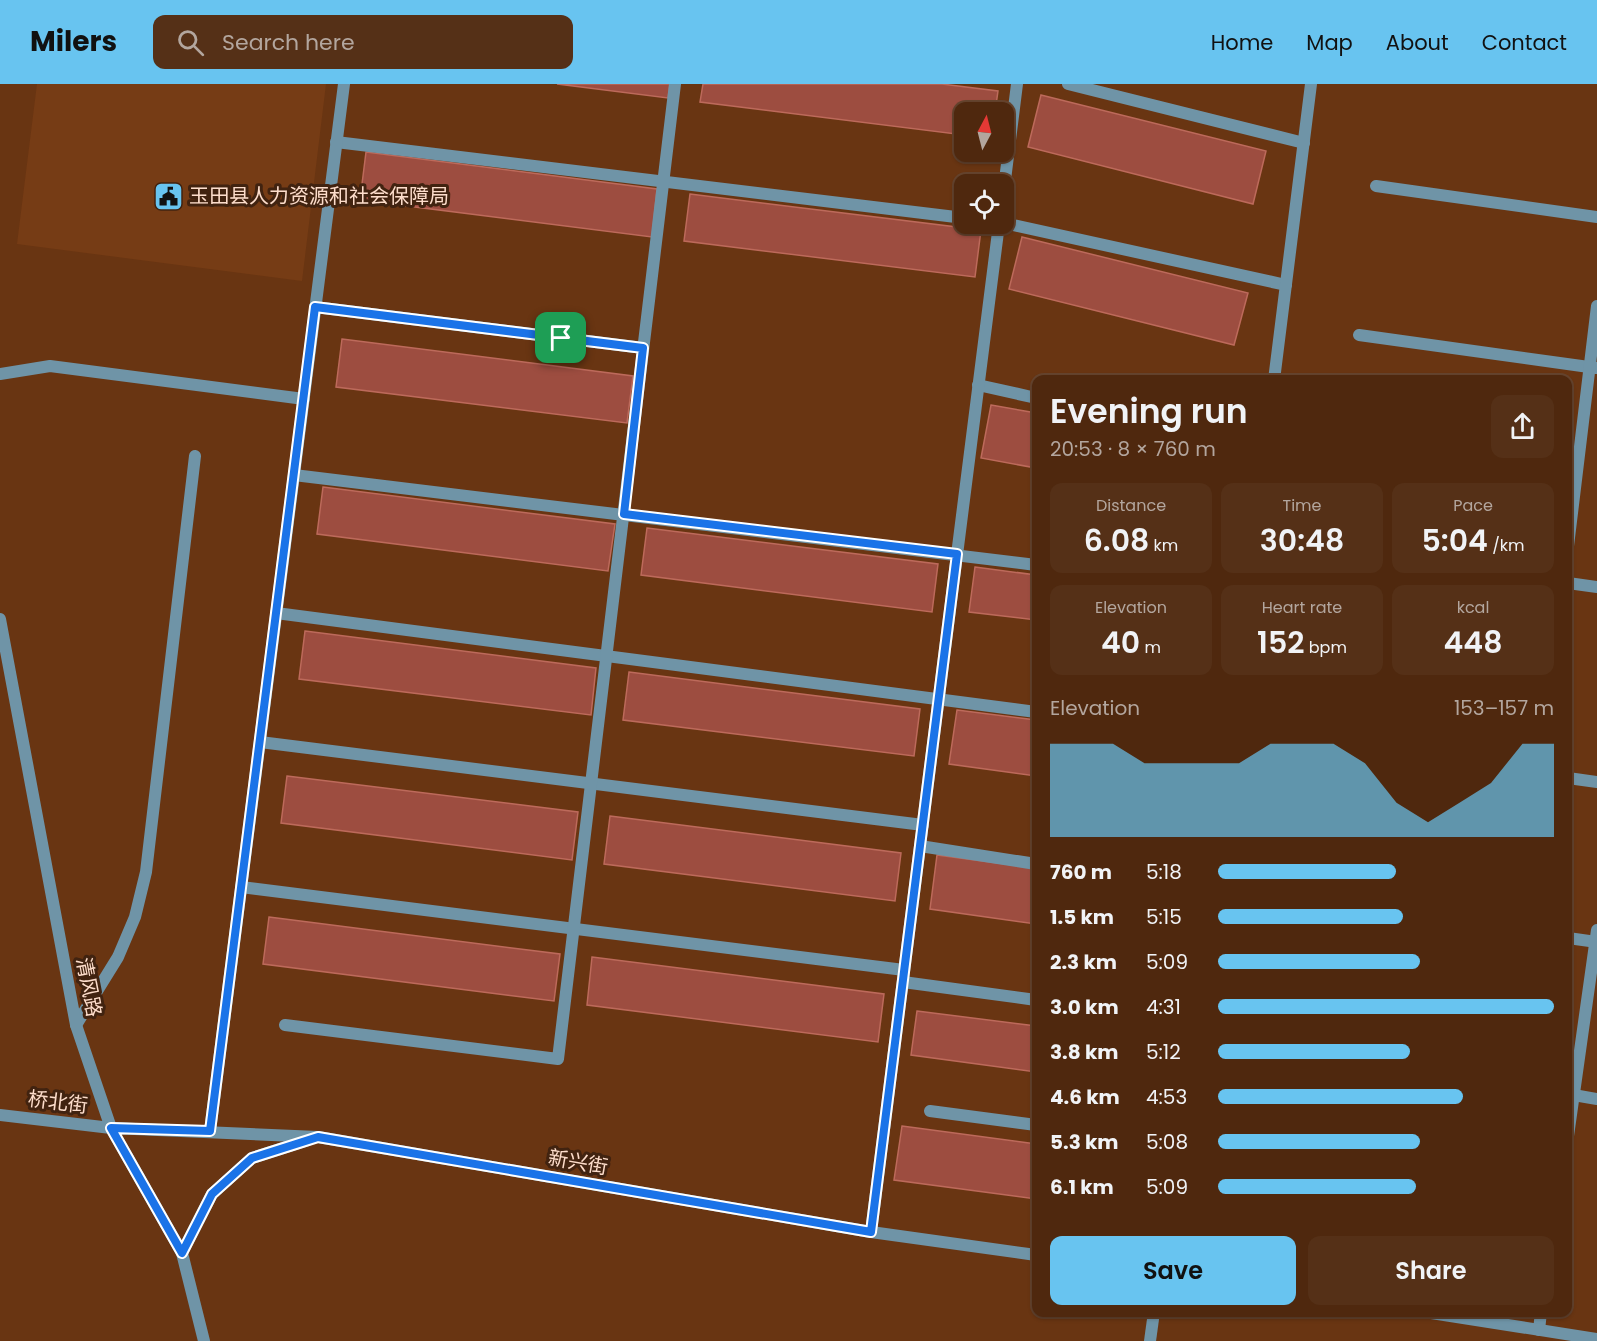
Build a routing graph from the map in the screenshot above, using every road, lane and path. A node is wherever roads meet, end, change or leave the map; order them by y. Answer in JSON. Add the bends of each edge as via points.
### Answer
{"nodes":[{"id":1,"x":344,"y":84,"type":"edge"},
{"id":2,"x":675,"y":84,"type":"edge"},
{"id":3,"x":1017,"y":84,"type":"edge"},
{"id":4,"x":1068,"y":84,"type":"edge"},
{"id":5,"x":1311,"y":84,"type":"edge"},
{"id":6,"x":336,"y":142,"type":"junction"},
{"id":7,"x":1304,"y":143,"type":"junction"},
{"id":8,"x":1006,"y":174,"type":"edge"},
{"id":9,"x":663,"y":181,"type":"junction"},
{"id":10,"x":1376,"y":186,"type":"dead end"},
{"id":11,"x":954,"y":217,"type":"edge"},
{"id":12,"x":1597,"y":217,"type":"edge"},
{"id":13,"x":1014,"y":225,"type":"edge"},
{"id":14,"x":998,"y":234,"type":"edge"},
{"id":15,"x":1286,"y":285,"type":"junction"},
{"id":16,"x":1597,"y":306,"type":"edge"},
{"id":17,"x":315,"y":307,"type":"junction"},
{"id":18,"x":1359,"y":335,"type":"dead end"},
{"id":19,"x":643,"y":348,"type":"junction"},
{"id":20,"x":1593,"y":368,"type":"edge"},
{"id":21,"x":0,"y":374,"type":"edge"},
{"id":22,"x":1275,"y":375,"type":"edge"},
{"id":23,"x":978,"y":385,"type":"junction"},
{"id":24,"x":1032,"y":397,"type":"edge"},
{"id":25,"x":304,"y":399,"type":"junction"},
{"id":26,"x":195,"y":456,"type":"dead end"},
{"id":27,"x":294,"y":475,"type":"junction"},
{"id":28,"x":1572,"y":484,"type":"edge"},
{"id":29,"x":624,"y":514,"type":"junction"},
{"id":30,"x":957,"y":554,"type":"junction"},
{"id":31,"x":1032,"y":564,"type":"edge"},
{"id":32,"x":1572,"y":584,"type":"edge"},
{"id":33,"x":1597,"y":587,"type":"edge"},
{"id":34,"x":276,"y":613,"type":"junction"},
{"id":35,"x":0,"y":619,"type":"edge"},
{"id":36,"x":606,"y":656,"type":"junction"},
{"id":37,"x":939,"y":699,"type":"junction"},
{"id":38,"x":1032,"y":711,"type":"edge"},
{"id":39,"x":260,"y":742,"type":"junction"},
{"id":40,"x":1572,"y":779,"type":"edge"},
{"id":41,"x":1597,"y":782,"type":"edge"},
{"id":42,"x":591,"y":784,"type":"junction"},
{"id":43,"x":923,"y":825,"type":"junction"},
{"id":44,"x":920,"y":846,"type":"junction"},
{"id":45,"x":1032,"y":863,"type":"edge"},
{"id":46,"x":241,"y":887,"type":"junction"},
{"id":47,"x":573,"y":929,"type":"junction"},
{"id":48,"x":1572,"y":938,"type":"edge"},
{"id":49,"x":1596,"y":938,"type":"edge"},
{"id":50,"x":903,"y":976,"type":"junction"},
{"id":51,"x":1032,"y":999,"type":"edge"},
{"id":52,"x":76,"y":1024,"type":"junction"},
{"id":53,"x":285,"y":1025,"type":"dead end"},
{"id":54,"x":1572,"y":1083,"type":"edge"},
{"id":55,"x":1572,"y":1095,"type":"edge"},
{"id":56,"x":1597,"y":1099,"type":"edge"},
{"id":57,"x":930,"y":1111,"type":"dead end"},
{"id":58,"x":0,"y":1115,"type":"edge"},
{"id":59,"x":1032,"y":1124,"type":"edge"},
{"id":60,"x":111,"y":1128,"type":"junction"},
{"id":61,"x":210,"y":1131,"type":"junction"},
{"id":62,"x":318,"y":1137,"type":"junction"},
{"id":63,"x":871,"y":1232,"type":"junction"},
{"id":64,"x":182,"y":1253,"type":"junction"},
{"id":65,"x":1032,"y":1254,"type":"edge"},
{"id":66,"x":1153,"y":1317,"type":"edge"},
{"id":67,"x":1457,"y":1317,"type":"edge"},
{"id":68,"x":1540,"y":1317,"type":"edge"},
{"id":69,"x":1539,"y":1330,"type":"junction"},
{"id":70,"x":1597,"y":1339,"type":"edge"},
{"id":71,"x":204,"y":1341,"type":"edge"},
{"id":72,"x":1150,"y":1341,"type":"edge"}],
"edges":[{"from":1,"to":6,"type":"street"},
{"from":2,"to":9,"type":"street"},
{"from":3,"to":8,"type":"street"},
{"from":4,"to":7,"type":"street"},
{"from":5,"to":7,"type":"street"},
{"from":6,"to":9,"type":"street"},
{"from":6,"to":17,"type":"street"},
{"from":7,"to":15,"type":"street"},
{"from":9,"to":11,"type":"street"},
{"from":9,"to":19,"type":"street"},
{"from":10,"to":12,"type":"street"},
{"from":13,"to":15,"type":"street"},
{"from":14,"to":23,"type":"street"},
{"from":15,"to":22,"type":"street"},
{"from":16,"to":20,"type":"street"},
{"from":17,"to":19,"type":"street"},
{"from":17,"to":25,"type":"street"},
{"from":18,"to":20,"type":"street"},
{"from":19,"to":29,"type":"street"},
{"from":20,"to":28,"type":"street"},
{"from":21,"to":25,"type":"street","via":[[50,366]]},
{"from":23,"to":24,"type":"street"},
{"from":23,"to":30,"type":"street"},
{"from":25,"to":27,"type":"street"},
{"from":26,"to":52,"type":"street","via":[[146,872],[135,917],[118,957]]},
{"from":27,"to":29,"type":"street"},
{"from":27,"to":34,"type":"street"},
{"from":29,"to":30,"type":"street"},
{"from":29,"to":36,"type":"street"},
{"from":30,"to":31,"type":"street"},
{"from":30,"to":37,"type":"street"},
{"from":32,"to":33,"type":"street"},
{"from":34,"to":36,"type":"street"},
{"from":34,"to":39,"type":"street"},
{"from":35,"to":52,"type":"street","name":"清风路"},
{"from":36,"to":37,"type":"street"},
{"from":36,"to":42,"type":"street"},
{"from":37,"to":38,"type":"street"},
{"from":37,"to":43,"type":"street"},
{"from":39,"to":42,"type":"street"},
{"from":39,"to":46,"type":"street"},
{"from":40,"to":41,"type":"street"},
{"from":42,"to":43,"type":"street"},
{"from":42,"to":47,"type":"street"},
{"from":43,"to":44,"type":"street"},
{"from":44,"to":45,"type":"street"},
{"from":44,"to":50,"type":"street"},
{"from":46,"to":47,"type":"street"},
{"from":46,"to":61,"type":"street"},
{"from":47,"to":50,"type":"street"},
{"from":47,"to":53,"type":"street","via":[[558,1059]]},
{"from":48,"to":49,"type":"street"},
{"from":49,"to":54,"type":"street"},
{"from":50,"to":51,"type":"street"},
{"from":50,"to":63,"type":"street"},
{"from":52,"to":60,"type":"street","name":"清风路"},
{"from":55,"to":56,"type":"street"},
{"from":57,"to":59,"type":"street"},
{"from":58,"to":60,"type":"street","name":"桥北街"},
{"from":60,"to":61,"type":"street","name":"新兴街"},
{"from":60,"to":64,"type":"street","name":"清风路"},
{"from":61,"to":62,"type":"street","name":"新兴街"},
{"from":62,"to":63,"type":"street","name":"新兴街"},
{"from":62,"to":64,"type":"street","via":[[252,1158],[212,1194]]},
{"from":63,"to":65,"type":"street","name":"新兴街"},
{"from":64,"to":71,"type":"street","name":"清风路"},
{"from":66,"to":72,"type":"street"},
{"from":67,"to":69,"type":"street"},
{"from":68,"to":69,"type":"street"},
{"from":69,"to":70,"type":"street"}]}
